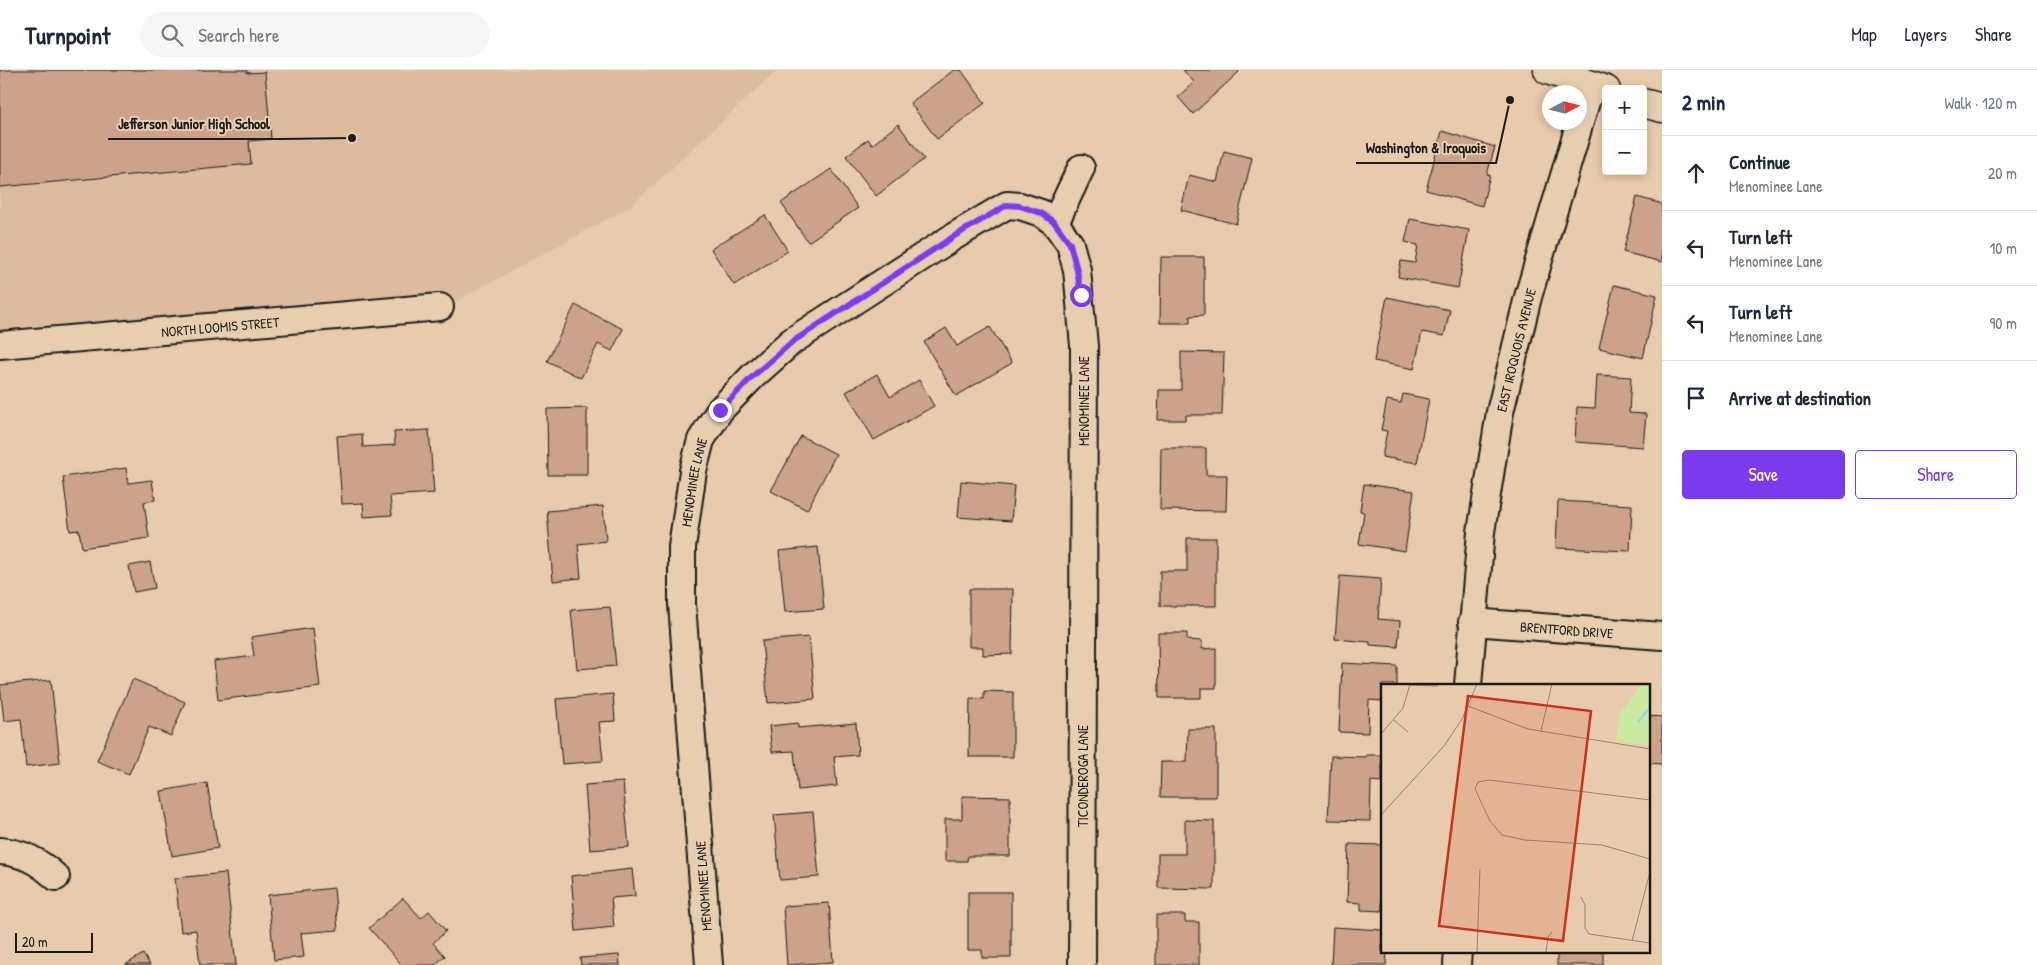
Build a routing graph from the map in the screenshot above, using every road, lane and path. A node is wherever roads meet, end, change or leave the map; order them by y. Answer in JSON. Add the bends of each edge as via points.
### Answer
{"nodes":[{"id":1,"x":1548,"y":70,"type":"edge"},
{"id":2,"x":1598,"y":87,"type":"edge"},
{"id":3,"x":1647,"y":104,"type":"edge"},
{"id":4,"x":1662,"y":108,"type":"edge"},
{"id":5,"x":1081,"y":168,"type":"dead end"},
{"id":6,"x":1055,"y":223,"type":"junction"},
{"id":7,"x":440,"y":307,"type":"dead end"},
{"id":8,"x":0,"y":345,"type":"edge"},
{"id":9,"x":1083,"y":586,"type":"joint"},
{"id":10,"x":1472,"y":622,"type":"junction"},
{"id":11,"x":1662,"y":636,"type":"edge"},
{"id":12,"x":1468,"y":684,"type":"edge"},
{"id":13,"x":0,"y":851,"type":"edge"},
{"id":14,"x":56,"y":877,"type":"dead end"},
{"id":15,"x":1458,"y":952,"type":"edge"},
{"id":16,"x":709,"y":965,"type":"edge"},
{"id":17,"x":1082,"y":965,"type":"edge"},
{"id":18,"x":1457,"y":965,"type":"edge"}],
"edges":[{"from":1,"to":2,"type":"main road"},
{"from":2,"to":10,"type":"street","name":"EAST IROQUOIS AVENUE","via":[[1528,297],[1500,412],[1481,532]]},
{"from":3,"to":4,"type":"main road"},
{"from":5,"to":6,"type":"street"},
{"from":6,"to":9,"type":"street","name":"MENOMINEE LANE","via":[[1070,244],[1081,295],[1084,346]]},
{"from":6,"to":16,"type":"street","name":"MENOMINEE LANE","via":[[1041,213],[1007,205],[953,237],[792,342],[720,410],[701,440],[682,547],[682,604]]},
{"from":7,"to":8,"type":"street","name":"NORTH LOOMIS STREET"},
{"from":9,"to":17,"type":"street","name":"TICONDEROGA LANE"},
{"from":10,"to":11,"type":"street","name":"BRENTFORD DRIVE"},
{"from":10,"to":12,"type":"street","name":"EAST IROQUOIS AVENUE"},
{"from":13,"to":14,"type":"street","via":[[30,856]]},
{"from":15,"to":18,"type":"street"}]}
